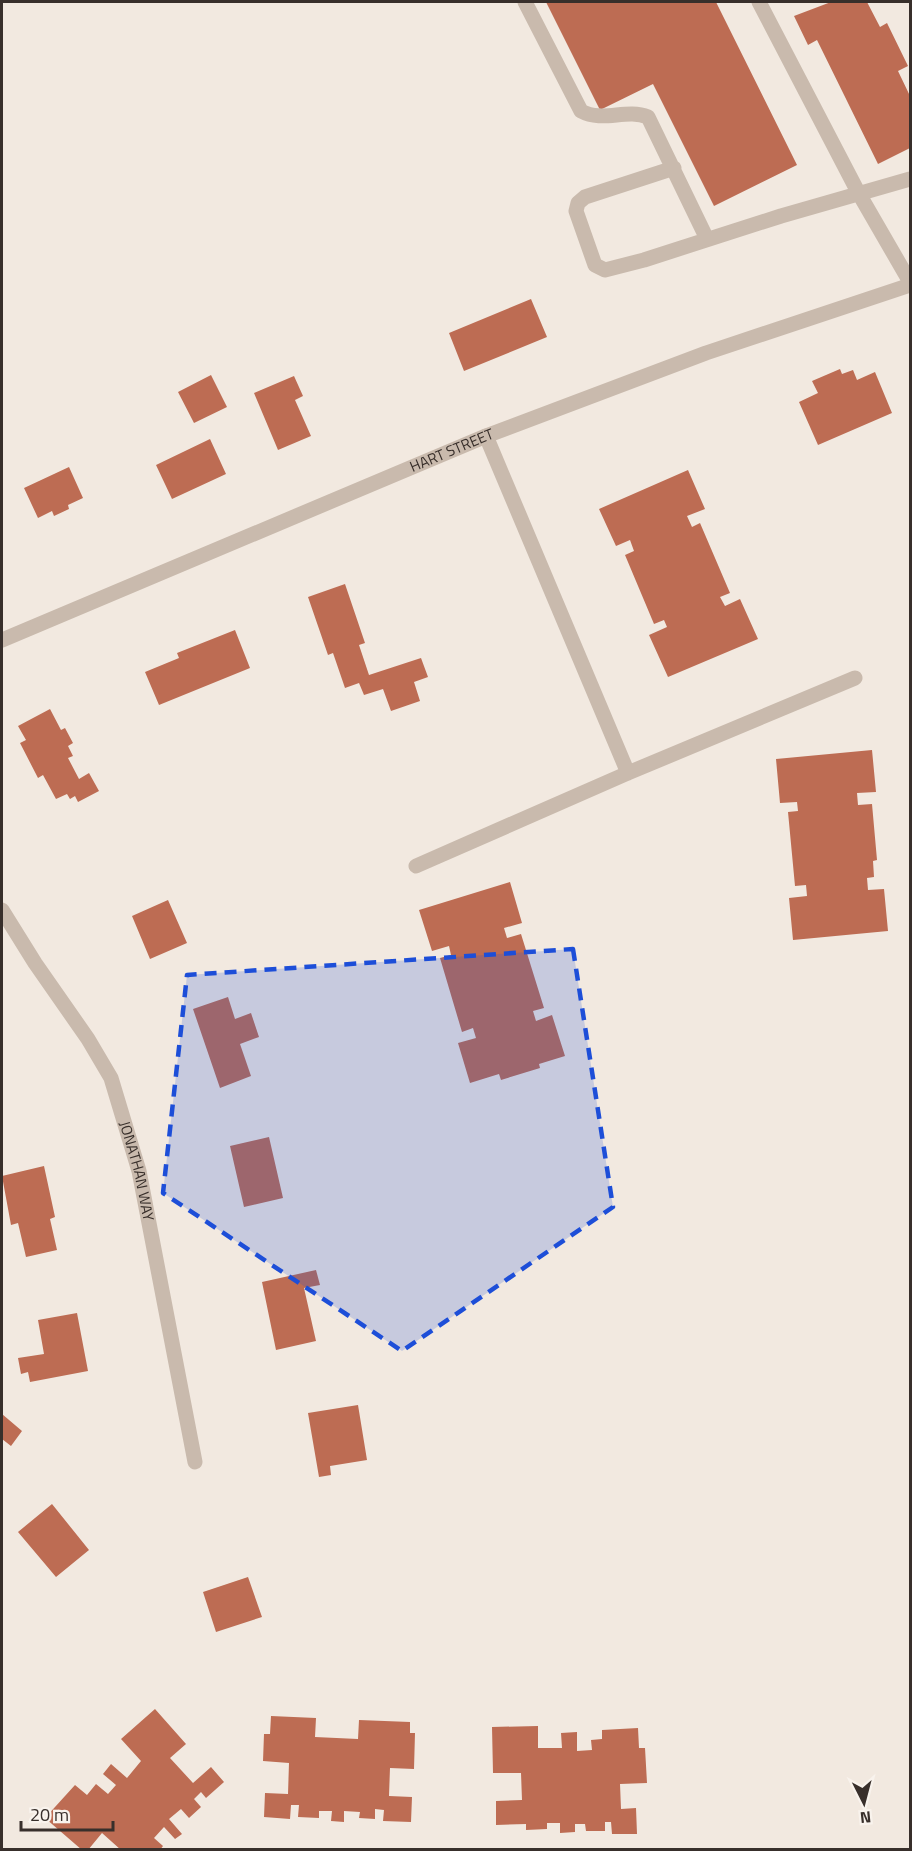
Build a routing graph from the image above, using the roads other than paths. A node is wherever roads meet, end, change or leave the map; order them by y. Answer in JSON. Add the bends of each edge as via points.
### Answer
{"nodes":[{"id":1,"x":525,"y":2,"type":"edge"},
{"id":2,"x":759,"y":2,"type":"edge"},
{"id":3,"x":674,"y":168,"type":"junction"},
{"id":4,"x":910,"y":178,"type":"edge"},
{"id":5,"x":858,"y":192,"type":"junction"},
{"id":6,"x":707,"y":239,"type":"junction"},
{"id":7,"x":910,"y":284,"type":"edge"},
{"id":8,"x":486,"y":435,"type":"junction"},
{"id":9,"x":2,"y":640,"type":"edge"},
{"id":10,"x":855,"y":678,"type":"dead end"},
{"id":11,"x":628,"y":773,"type":"junction"},
{"id":12,"x":416,"y":866,"type":"dead end"},
{"id":13,"x":2,"y":910,"type":"edge"},
{"id":14,"x":195,"y":1462,"type":"dead end"}],
"edges":[{"from":1,"to":3,"type":"street","via":[[581,111],[590,116],[637,113],[648,117]]},
{"from":2,"to":5,"type":"street"},
{"from":3,"to":6,"type":"street"},
{"from":3,"to":6,"type":"street","via":[[585,197],[578,203],[576,211],[595,265],[604,270]]},
{"from":4,"to":5,"type":"street"},
{"from":5,"to":6,"type":"street"},
{"from":5,"to":7,"type":"street"},
{"from":7,"to":8,"type":"street","name":"HART STREET","via":[[717,349]]},
{"from":8,"to":9,"type":"street","name":"HART STREET"},
{"from":8,"to":11,"type":"street"},
{"from":10,"to":11,"type":"street"},
{"from":11,"to":12,"type":"street"},
{"from":13,"to":14,"type":"street","name":"JONATHAN WAY","via":[[111,1078],[139,1171]]}]}
